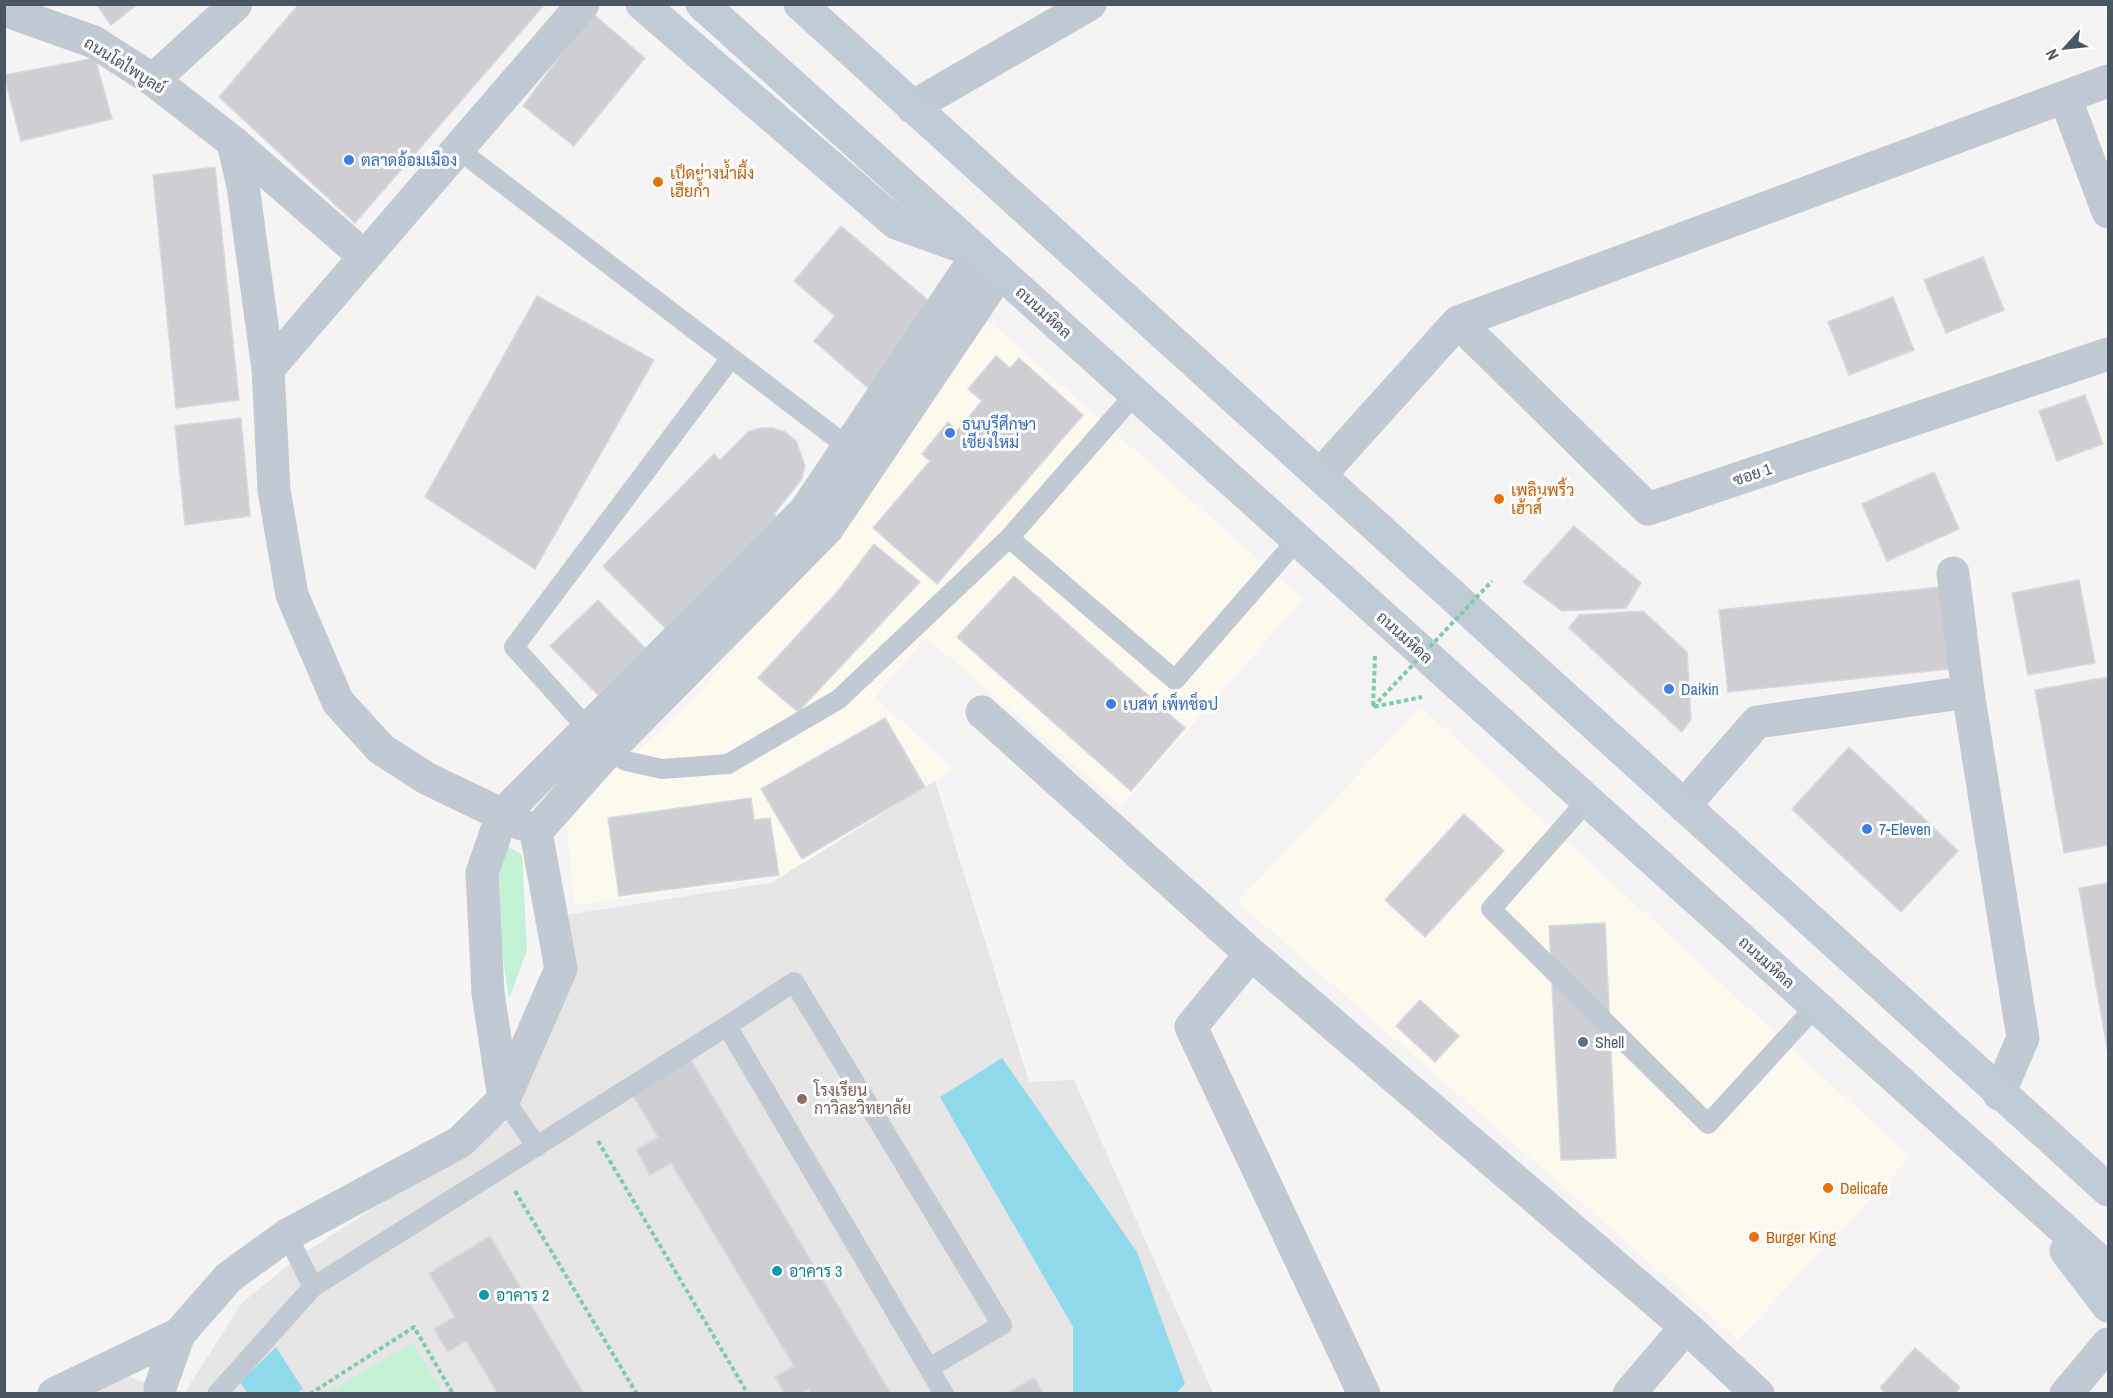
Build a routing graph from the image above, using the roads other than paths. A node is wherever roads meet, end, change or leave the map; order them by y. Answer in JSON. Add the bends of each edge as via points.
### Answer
{"nodes":[{"id":1,"x":236,"y":4,"type":"edge"},
{"id":2,"x":583,"y":4,"type":"edge"},
{"id":3,"x":642,"y":4,"type":"edge"},
{"id":4,"x":702,"y":4,"type":"edge"},
{"id":5,"x":800,"y":4,"type":"edge"},
{"id":6,"x":814,"y":4,"type":"edge"},
{"id":7,"x":1090,"y":4,"type":"edge"},
{"id":8,"x":4,"y":10,"type":"edge"},
{"id":9,"x":153,"y":80,"type":"junction"},
{"id":10,"x":2109,"y":81,"type":"edge"},
{"id":11,"x":2065,"y":97,"type":"junction"},
{"id":12,"x":912,"y":106,"type":"junction"},
{"id":13,"x":232,"y":142,"type":"junction"},
{"id":14,"x":459,"y":150,"type":"junction"},
{"id":15,"x":2109,"y":212,"type":"edge"},
{"id":16,"x":365,"y":257,"type":"junction"},
{"id":17,"x":989,"y":263,"type":"junction"},
{"id":18,"x":1458,"y":322,"type":"junction"},
{"id":19,"x":2109,"y":354,"type":"edge"},
{"id":20,"x":731,"y":357,"type":"junction"},
{"id":21,"x":268,"y":369,"type":"junction"},
{"id":22,"x":1135,"y":394,"type":"junction"},
{"id":23,"x":893,"y":406,"type":"junction"},
{"id":24,"x":848,"y":447,"type":"junction"},
{"id":25,"x":1321,"y":474,"type":"junction"},
{"id":26,"x":1009,"y":538,"type":"junction"},
{"id":27,"x":1297,"y":540,"type":"junction"},
{"id":28,"x":1953,"y":573,"type":"dead end"},
{"id":29,"x":1968,"y":692,"type":"junction"},
{"id":30,"x":982,"y":712,"type":"dead end"},
{"id":31,"x":598,"y":740,"type":"junction"},
{"id":32,"x":1587,"y":801,"type":"junction"},
{"id":33,"x":1684,"y":806,"type":"junction"},
{"id":34,"x":502,"y":815,"type":"junction"},
{"id":35,"x":536,"y":832,"type":"junction"},
{"id":36,"x":1251,"y":954,"type":"junction"},
{"id":37,"x":1816,"y":1006,"type":"junction"},
{"id":38,"x":727,"y":1026,"type":"junction"},
{"id":39,"x":1999,"y":1094,"type":"junction"},
{"id":40,"x":504,"y":1099,"type":"junction"},
{"id":41,"x":537,"y":1147,"type":"junction"},
{"id":42,"x":2066,"y":1151,"type":"junction"},
{"id":43,"x":2109,"y":1181,"type":"edge"},
{"id":44,"x":2013,"y":1184,"type":"junction"},
{"id":45,"x":2109,"y":1190,"type":"edge"},
{"id":46,"x":287,"y":1235,"type":"junction"},
{"id":47,"x":2109,"y":1269,"type":"edge"},
{"id":48,"x":313,"y":1287,"type":"junction"},
{"id":49,"x":2109,"y":1306,"type":"edge"},
{"id":50,"x":1686,"y":1327,"type":"junction"},
{"id":51,"x":179,"y":1334,"type":"junction"},
{"id":52,"x":2109,"y":1344,"type":"edge"},
{"id":53,"x":929,"y":1368,"type":"junction"},
{"id":54,"x":158,"y":1391,"type":"edge"},
{"id":55,"x":54,"y":1394,"type":"edge"},
{"id":56,"x":217,"y":1394,"type":"edge"},
{"id":57,"x":944,"y":1394,"type":"edge"},
{"id":58,"x":1364,"y":1394,"type":"edge"},
{"id":59,"x":1629,"y":1394,"type":"edge"},
{"id":60,"x":1758,"y":1394,"type":"edge"},
{"id":61,"x":2066,"y":1394,"type":"edge"}],
"edges":[{"from":1,"to":9,"type":"street"},
{"from":2,"to":14,"type":"street"},
{"from":3,"to":17,"type":"main road","via":[[896,223]]},
{"from":4,"to":17,"type":"main road","name":"ถนนมหิดล"},
{"from":5,"to":12,"type":"main road"},
{"from":6,"to":12,"type":"main road"},
{"from":7,"to":12,"type":"street"},
{"from":8,"to":9,"type":"street","name":"ถนนโตไพบูลย์","via":[[94,42]]},
{"from":9,"to":13,"type":"street","name":"ถนนโตไพบูลย์"},
{"from":10,"to":11,"type":"street"},
{"from":11,"to":15,"type":"street"},
{"from":11,"to":18,"type":"street"},
{"from":12,"to":25,"type":"main road"},
{"from":13,"to":16,"type":"street","name":"ถนนโตไพบูลย์"},
{"from":13,"to":21,"type":"street","via":[[243,186]]},
{"from":14,"to":16,"type":"street"},
{"from":14,"to":20,"type":"lane"},
{"from":16,"to":21,"type":"street"},
{"from":17,"to":22,"type":"main road","name":"ถนนมหิดล"},
{"from":17,"to":23,"type":"street"},
{"from":18,"to":19,"type":"street","name":"ซอย 1","via":[[1648,509]]},
{"from":18,"to":25,"type":"street"},
{"from":20,"to":24,"type":"lane"},
{"from":20,"to":31,"type":"lane","via":[[514,648]]},
{"from":21,"to":34,"type":"street","via":[[274,490],[292,595],[338,702],[381,749],[426,778]]},
{"from":22,"to":26,"type":"lane"},
{"from":22,"to":27,"type":"main road","name":"ถนนมหิดล"},
{"from":23,"to":24,"type":"street"},
{"from":23,"to":31,"type":"street","via":[[827,529]]},
{"from":24,"to":31,"type":"street","via":[[805,511]]},
{"from":25,"to":33,"type":"main road"},
{"from":26,"to":27,"type":"lane","via":[[1174,680]]},
{"from":26,"to":31,"type":"lane","via":[[839,699],[728,764],[662,769],[626,761]]},
{"from":27,"to":32,"type":"main road","name":"ถนนมหิดล"},
{"from":28,"to":29,"type":"street"},
{"from":29,"to":33,"type":"street","via":[[1757,722]]},
{"from":29,"to":39,"type":"street","via":[[2023,1038]]},
{"from":30,"to":36,"type":"street"},
{"from":31,"to":34,"type":"street"},
{"from":31,"to":35,"type":"street"},
{"from":32,"to":37,"type":"main road","name":"ถนนมหิดล"},
{"from":32,"to":37,"type":"lane","via":[[1491,909],[1708,1124]]},
{"from":33,"to":39,"type":"main road"},
{"from":34,"to":35,"type":"street"},
{"from":34,"to":40,"type":"street","via":[[482,873],[488,993]]},
{"from":35,"to":40,"type":"street","via":[[561,969]]},
{"from":36,"to":50,"type":"street"},
{"from":36,"to":58,"type":"street","via":[[1191,1027]]},
{"from":37,"to":44,"type":"main road","name":"ถนนมหิดล"},
{"from":38,"to":41,"type":"lane"},
{"from":38,"to":53,"type":"lane"},
{"from":38,"to":53,"type":"lane","via":[[794,982],[1002,1325]]},
{"from":39,"to":42,"type":"main road"},
{"from":40,"to":41,"type":"lane"},
{"from":40,"to":46,"type":"street","via":[[460,1142]]},
{"from":41,"to":48,"type":"lane"},
{"from":42,"to":43,"type":"main road"},
{"from":42,"to":45,"type":"main road"},
{"from":44,"to":47,"type":"main road","name":"ถนนมหิดล"},
{"from":44,"to":49,"type":"main road"},
{"from":46,"to":48,"type":"lane"},
{"from":46,"to":51,"type":"street","via":[[230,1277]]},
{"from":48,"to":56,"type":"lane"},
{"from":50,"to":59,"type":"street"},
{"from":50,"to":60,"type":"street"},
{"from":51,"to":54,"type":"street"},
{"from":51,"to":55,"type":"street"},
{"from":52,"to":61,"type":"street"},
{"from":53,"to":57,"type":"lane"}]}
